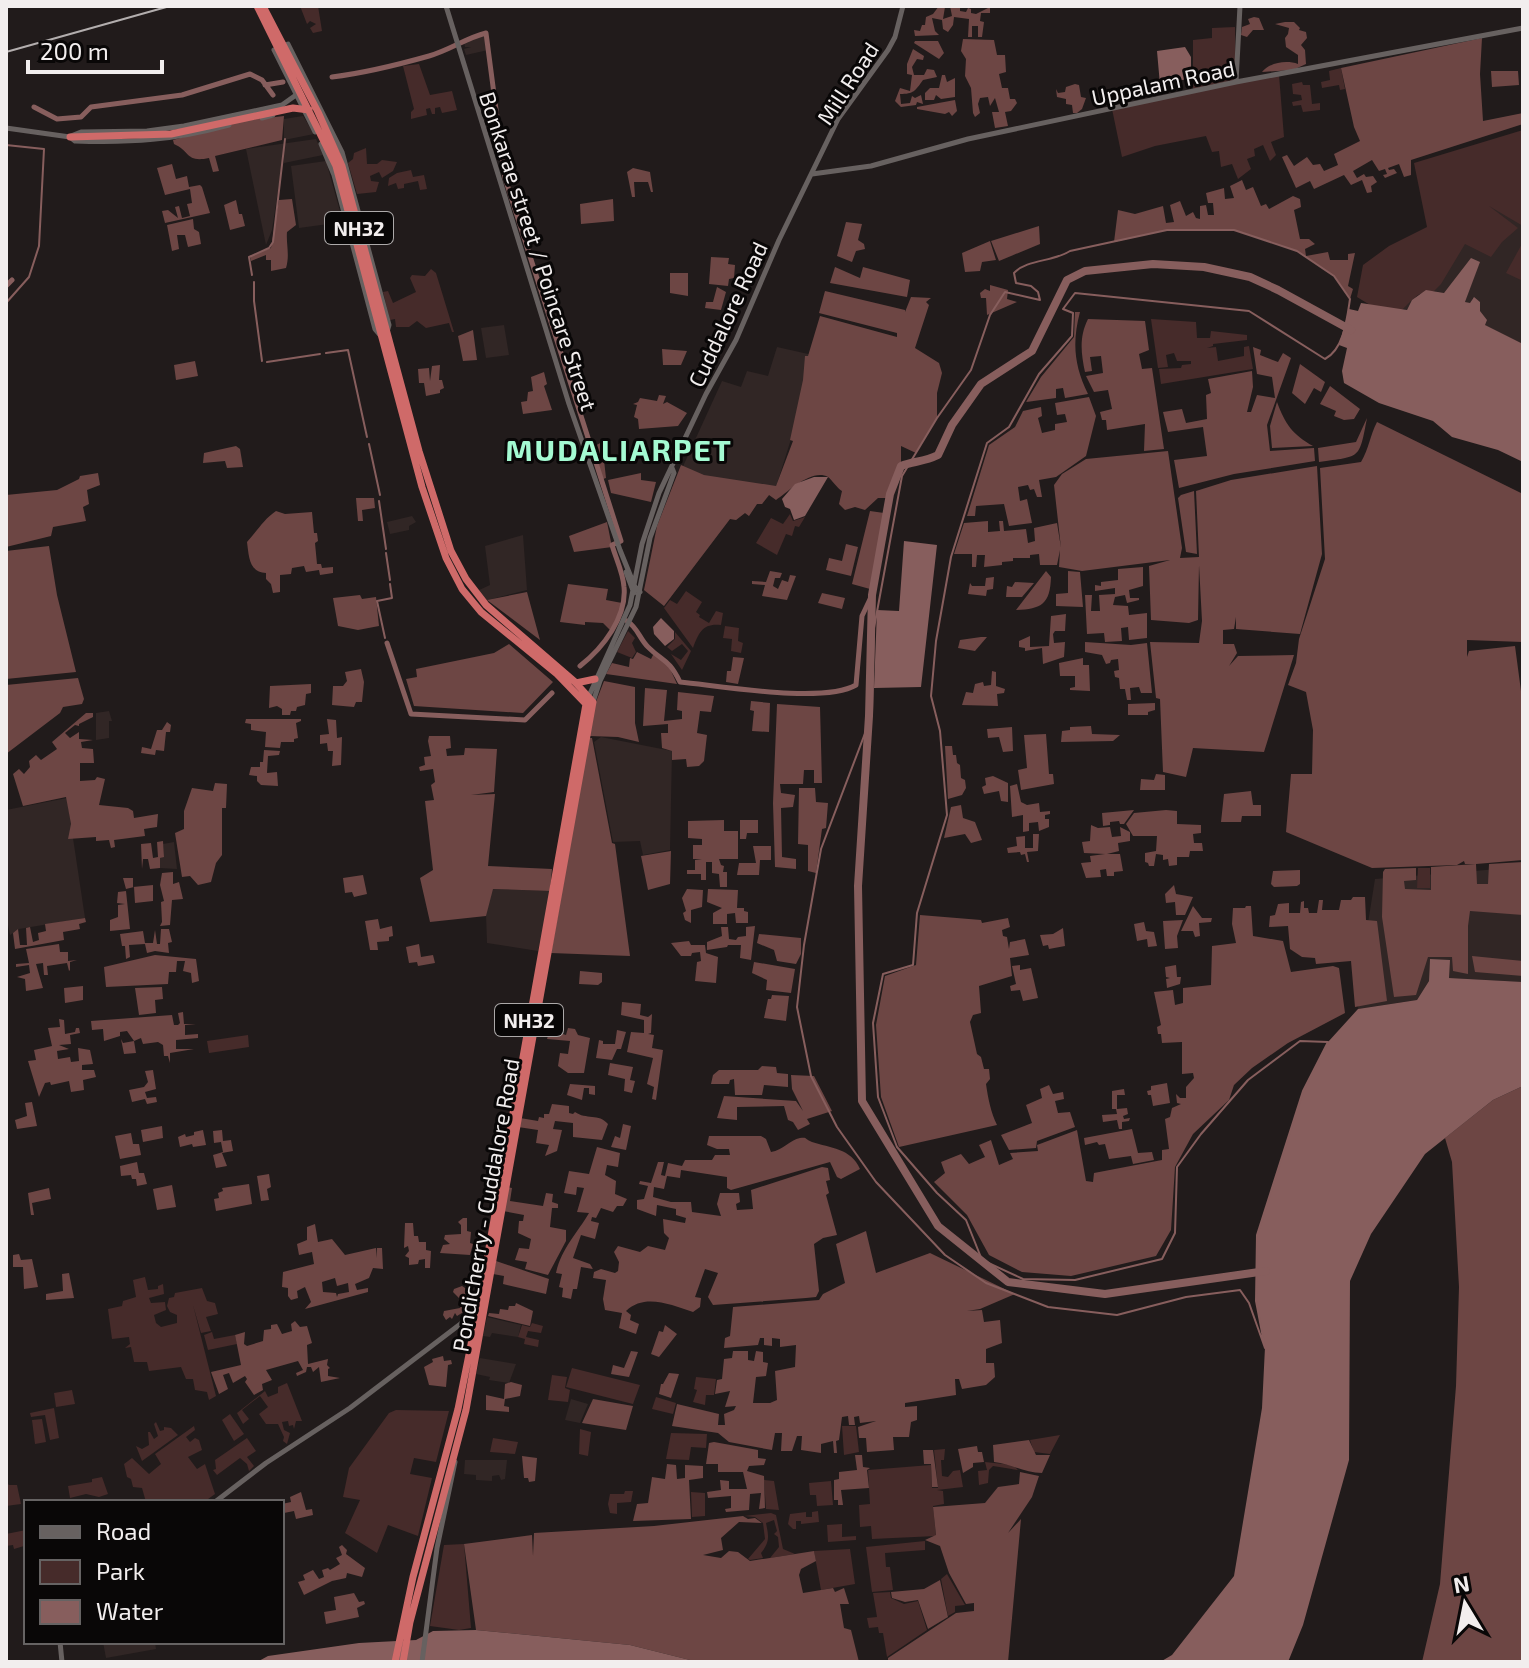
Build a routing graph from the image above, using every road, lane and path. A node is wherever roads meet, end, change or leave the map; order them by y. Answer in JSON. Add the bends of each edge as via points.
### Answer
{"nodes":[{"id":1,"x":257,"y":6,"type":"edge"},
{"id":2,"x":263,"y":6,"type":"edge"},
{"id":3,"x":446,"y":6,"type":"edge"},
{"id":4,"x":903,"y":6,"type":"edge"},
{"id":5,"x":1240,"y":6,"type":"edge"},
{"id":6,"x":1523,"y":28,"type":"edge"},
{"id":7,"x":1236,"y":82,"type":"junction"},
{"id":8,"x":298,"y":94,"type":"junction"},
{"id":9,"x":275,"y":107,"type":"junction"},
{"id":10,"x":293,"y":108,"type":"junction"},
{"id":11,"x":309,"y":110,"type":"junction"},
{"id":12,"x":6,"y":128,"type":"edge"},
{"id":13,"x":70,"y":137,"type":"junction"},
{"id":14,"x":334,"y":153,"type":"junction"},
{"id":15,"x":811,"y":174,"type":"junction"},
{"id":16,"x":384,"y":334,"type":"junction"},
{"id":17,"x":672,"y":468,"type":"junction"},
{"id":18,"x":640,"y":559,"type":"junction"},
{"id":19,"x":624,"y":560,"type":"junction"},
{"id":20,"x":637,"y":592,"type":"junction"},
{"id":21,"x":621,"y":634,"type":"junction"},
{"id":22,"x":551,"y":666,"type":"junction"},
{"id":23,"x":595,"y":679,"type":"junction"},
{"id":24,"x":576,"y":683,"type":"junction"},
{"id":25,"x":590,"y":702,"type":"junction"},
{"id":26,"x":480,"y":1316,"type":"junction"},
{"id":27,"x":456,"y":1447,"type":"junction"},
{"id":28,"x":218,"y":1500,"type":"edge"},
{"id":29,"x":406,"y":1621,"type":"junction"},
{"id":30,"x":395,"y":1662,"type":"edge"},
{"id":31,"x":403,"y":1662,"type":"edge"},
{"id":32,"x":422,"y":1662,"type":"edge"}],
"edges":[{"from":1,"to":8,"type":"highway","number":"NH32"},
{"from":2,"to":14,"type":"highway","number":"NH32"},
{"from":3,"to":19,"type":"street","name":"Bonkarae street / Poincare Street","via":[[569,404]]},
{"from":4,"to":15,"type":"street","name":"Mill Road","via":[[895,37],[843,111]]},
{"from":5,"to":7,"type":"street"},
{"from":6,"to":7,"type":"street","name":"Uppalam Road"},
{"from":7,"to":15,"type":"street","name":"Uppalam Road","via":[[968,139],[871,166]]},
{"from":8,"to":9,"type":"street"},
{"from":8,"to":10,"type":"highway"},
{"from":8,"to":11,"type":"highway","number":"NH32"},
{"from":8,"to":16,"type":"street","via":[[330,163],[375,329]]},
{"from":8,"to":16,"type":"street","via":[[274,50],[288,44],[342,152],[389,325]]},
{"from":9,"to":13,"type":"street","via":[[168,129],[81,132]]},
{"from":9,"to":13,"type":"street","via":[[269,117],[169,140]]},
{"from":10,"to":11,"type":"highway"},
{"from":10,"to":13,"type":"highway","via":[[187,131]]},
{"from":11,"to":14,"type":"highway","number":"NH32"},
{"from":12,"to":13,"type":"street"},
{"from":14,"to":16,"type":"highway","number":"NH32"},
{"from":15,"to":17,"type":"street","name":"Cuddalore Road"},
{"from":16,"to":22,"type":"highway","number":"NH32","via":[[431,521],[453,573],[481,612]]},
{"from":17,"to":18,"type":"street","name":"Cuddalore Road","via":[[654,506]]},
{"from":17,"to":20,"type":"street","name":"Cuddalore Road"},
{"from":18,"to":19,"type":"street"},
{"from":18,"to":20,"type":"street","name":"Cuddalore Road"},
{"from":19,"to":20,"type":"street","name":"Bonkarae street / Poincare Street"},
{"from":20,"to":21,"type":"street","name":"Cuddalore Road"},
{"from":21,"to":23,"type":"street","name":"Cuddalore Road"},
{"from":21,"to":25,"type":"street","name":"Cuddalore Road"},
{"from":22,"to":24,"type":"highway","number":"NH32"},
{"from":22,"to":25,"type":"highway","number":"NH32"},
{"from":23,"to":24,"type":"highway"},
{"from":23,"to":25,"type":"street","name":"Cuddalore Road"},
{"from":24,"to":25,"type":"highway","number":"NH32"},
{"from":25,"to":26,"type":"highway","name":"Pondicherry - Cuddalore Road","number":"NH32"},
{"from":26,"to":27,"type":"highway","name":"Pondicherry - Cuddalore Road","number":"NH32"},
{"from":26,"to":28,"type":"street","via":[[467,1319]]},
{"from":26,"to":29,"type":"highway","name":"Pondicherry - Cuddalore Road","number":"NH32"},
{"from":27,"to":29,"type":"highway","name":"Pondicherry - Cuddalore Road","number":"NH32"},
{"from":27,"to":32,"type":"street"},
{"from":29,"to":30,"type":"highway","number":"NH32"},
{"from":29,"to":31,"type":"highway","number":"NH32"}]}
